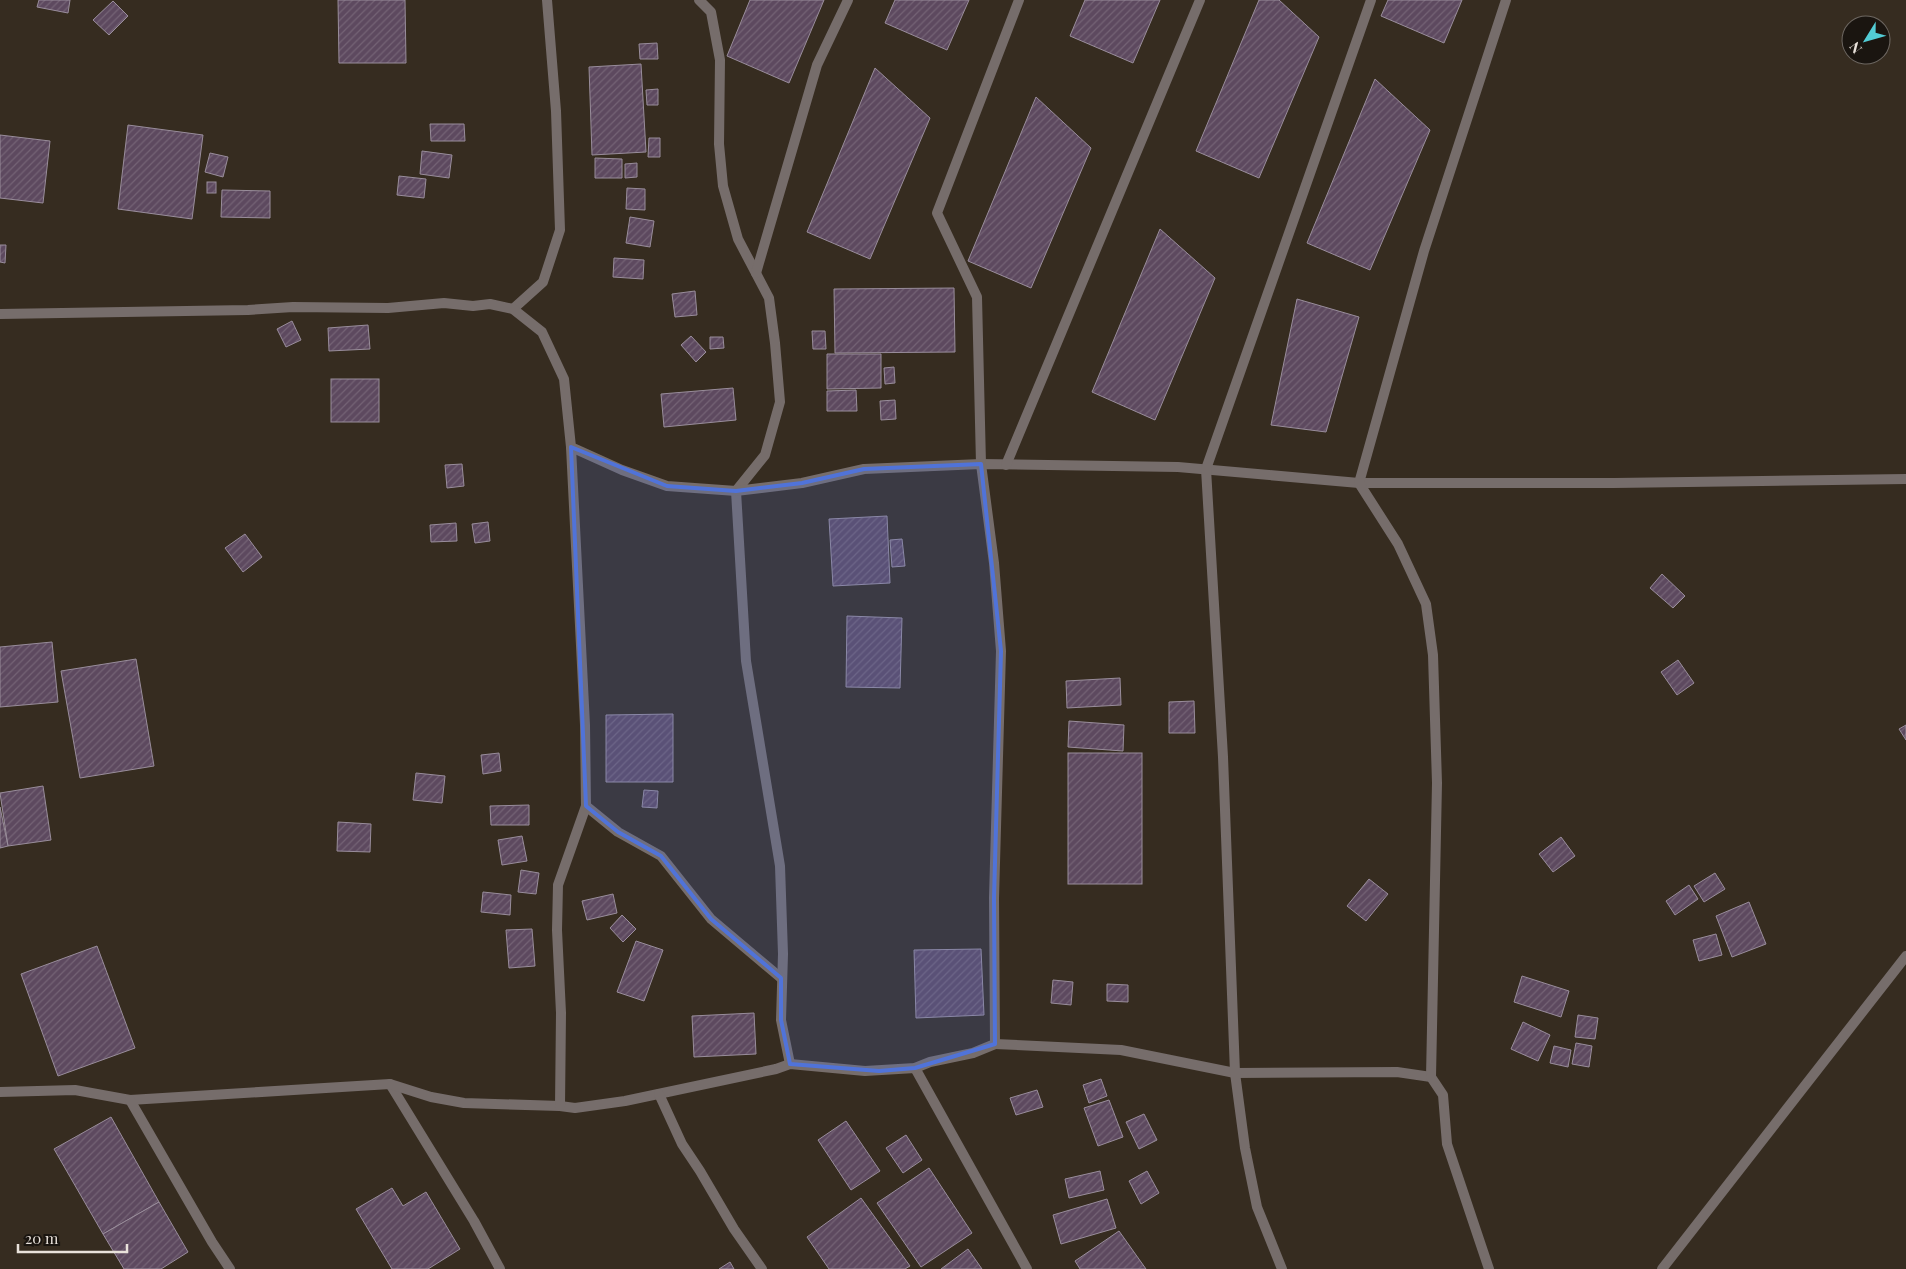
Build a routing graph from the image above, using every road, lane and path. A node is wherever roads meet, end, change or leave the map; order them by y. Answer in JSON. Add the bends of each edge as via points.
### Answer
{"nodes":[{"id":1,"x":547,"y":0,"type":"edge"},
{"id":2,"x":699,"y":0,"type":"edge"},
{"id":3,"x":848,"y":0,"type":"edge"},
{"id":4,"x":1018,"y":0,"type":"edge"},
{"id":5,"x":1200,"y":0,"type":"edge"},
{"id":6,"x":1371,"y":0,"type":"edge"},
{"id":7,"x":1506,"y":0,"type":"edge"},
{"id":8,"x":756,"y":273,"type":"junction"},
{"id":9,"x":513,"y":309,"type":"junction"},
{"id":10,"x":0,"y":314,"type":"edge"},
{"id":11,"x":571,"y":447,"type":"junction"},
{"id":12,"x":981,"y":464,"type":"junction"},
{"id":13,"x":1006,"y":465,"type":"junction"},
{"id":14,"x":1206,"y":469,"type":"junction"},
{"id":15,"x":1906,"y":479,"type":"edge"},
{"id":16,"x":1359,"y":483,"type":"junction"},
{"id":17,"x":736,"y":492,"type":"junction"},
{"id":18,"x":586,"y":806,"type":"junction"},
{"id":19,"x":1906,"y":956,"type":"edge"},
{"id":20,"x":781,"y":978,"type":"junction"},
{"id":21,"x":995,"y":1044,"type":"junction"},
{"id":22,"x":790,"y":1064,"type":"junction"},
{"id":23,"x":915,"y":1068,"type":"junction"},
{"id":24,"x":1234,"y":1073,"type":"junction"},
{"id":25,"x":1431,"y":1077,"type":"junction"},
{"id":26,"x":390,"y":1084,"type":"junction"},
{"id":27,"x":0,"y":1092,"type":"edge"},
{"id":28,"x":659,"y":1094,"type":"junction"},
{"id":29,"x":130,"y":1100,"type":"junction"},
{"id":30,"x":560,"y":1106,"type":"junction"},
{"id":31,"x":230,"y":1269,"type":"edge"},
{"id":32,"x":500,"y":1269,"type":"edge"},
{"id":33,"x":762,"y":1269,"type":"edge"},
{"id":34,"x":1027,"y":1269,"type":"edge"},
{"id":35,"x":1282,"y":1269,"type":"edge"},
{"id":36,"x":1489,"y":1269,"type":"edge"},
{"id":37,"x":1662,"y":1269,"type":"edge"}],
"edges":[{"from":1,"to":9,"type":"street","via":[[556,111],[560,230],[543,282]]},
{"from":2,"to":8,"type":"street","via":[[711,12],[720,60],[719,144],[723,186],[738,239]]},
{"from":3,"to":8,"type":"street","via":[[817,65]]},
{"from":4,"to":12,"type":"street","via":[[937,213],[977,297]]},
{"from":5,"to":13,"type":"street"},
{"from":6,"to":14,"type":"street"},
{"from":7,"to":16,"type":"street","via":[[1424,251]]},
{"from":8,"to":17,"type":"street","via":[[769,298],[780,402],[765,455]]},
{"from":9,"to":10,"type":"street","via":[[490,304],[444,303],[388,308]]},
{"from":9,"to":11,"type":"street","via":[[542,332],[564,379]]},
{"from":11,"to":17,"type":"street","via":[[667,486]]},
{"from":11,"to":18,"type":"street"},
{"from":12,"to":13,"type":"street"},
{"from":12,"to":17,"type":"street","via":[[864,469],[802,483]]},
{"from":12,"to":21,"type":"street","via":[[1001,651],[994,898]]},
{"from":13,"to":14,"type":"street"},
{"from":14,"to":16,"type":"street"},
{"from":14,"to":24,"type":"street","via":[[1223,758]]},
{"from":15,"to":16,"type":"street"},
{"from":16,"to":25,"type":"street","via":[[1398,544],[1426,604],[1433,656],[1437,783]]},
{"from":17,"to":20,"type":"street","via":[[746,660],[780,866]]},
{"from":18,"to":20,"type":"street","via":[[618,832],[661,856],[711,918]]},
{"from":18,"to":30,"type":"street","via":[[558,885]]},
{"from":19,"to":37,"type":"street"},
{"from":20,"to":22,"type":"street","via":[[781,1020]]},
{"from":21,"to":23,"type":"street","via":[[974,1053]]},
{"from":21,"to":24,"type":"street","via":[[1121,1050]]},
{"from":22,"to":23,"type":"street","via":[[865,1071]]},
{"from":22,"to":28,"type":"street"},
{"from":23,"to":34,"type":"street"},
{"from":24,"to":25,"type":"street","via":[[1397,1072]]},
{"from":24,"to":35,"type":"street","via":[[1257,1208]]},
{"from":25,"to":36,"type":"street","via":[[1443,1095],[1447,1144]]},
{"from":26,"to":29,"type":"street"},
{"from":26,"to":30,"type":"street","via":[[464,1103]]},
{"from":26,"to":32,"type":"street"},
{"from":27,"to":29,"type":"street","via":[[75,1090]]},
{"from":28,"to":30,"type":"street","via":[[575,1108]]},
{"from":28,"to":33,"type":"street","via":[[682,1144],[734,1230]]},
{"from":29,"to":31,"type":"street"}]}
